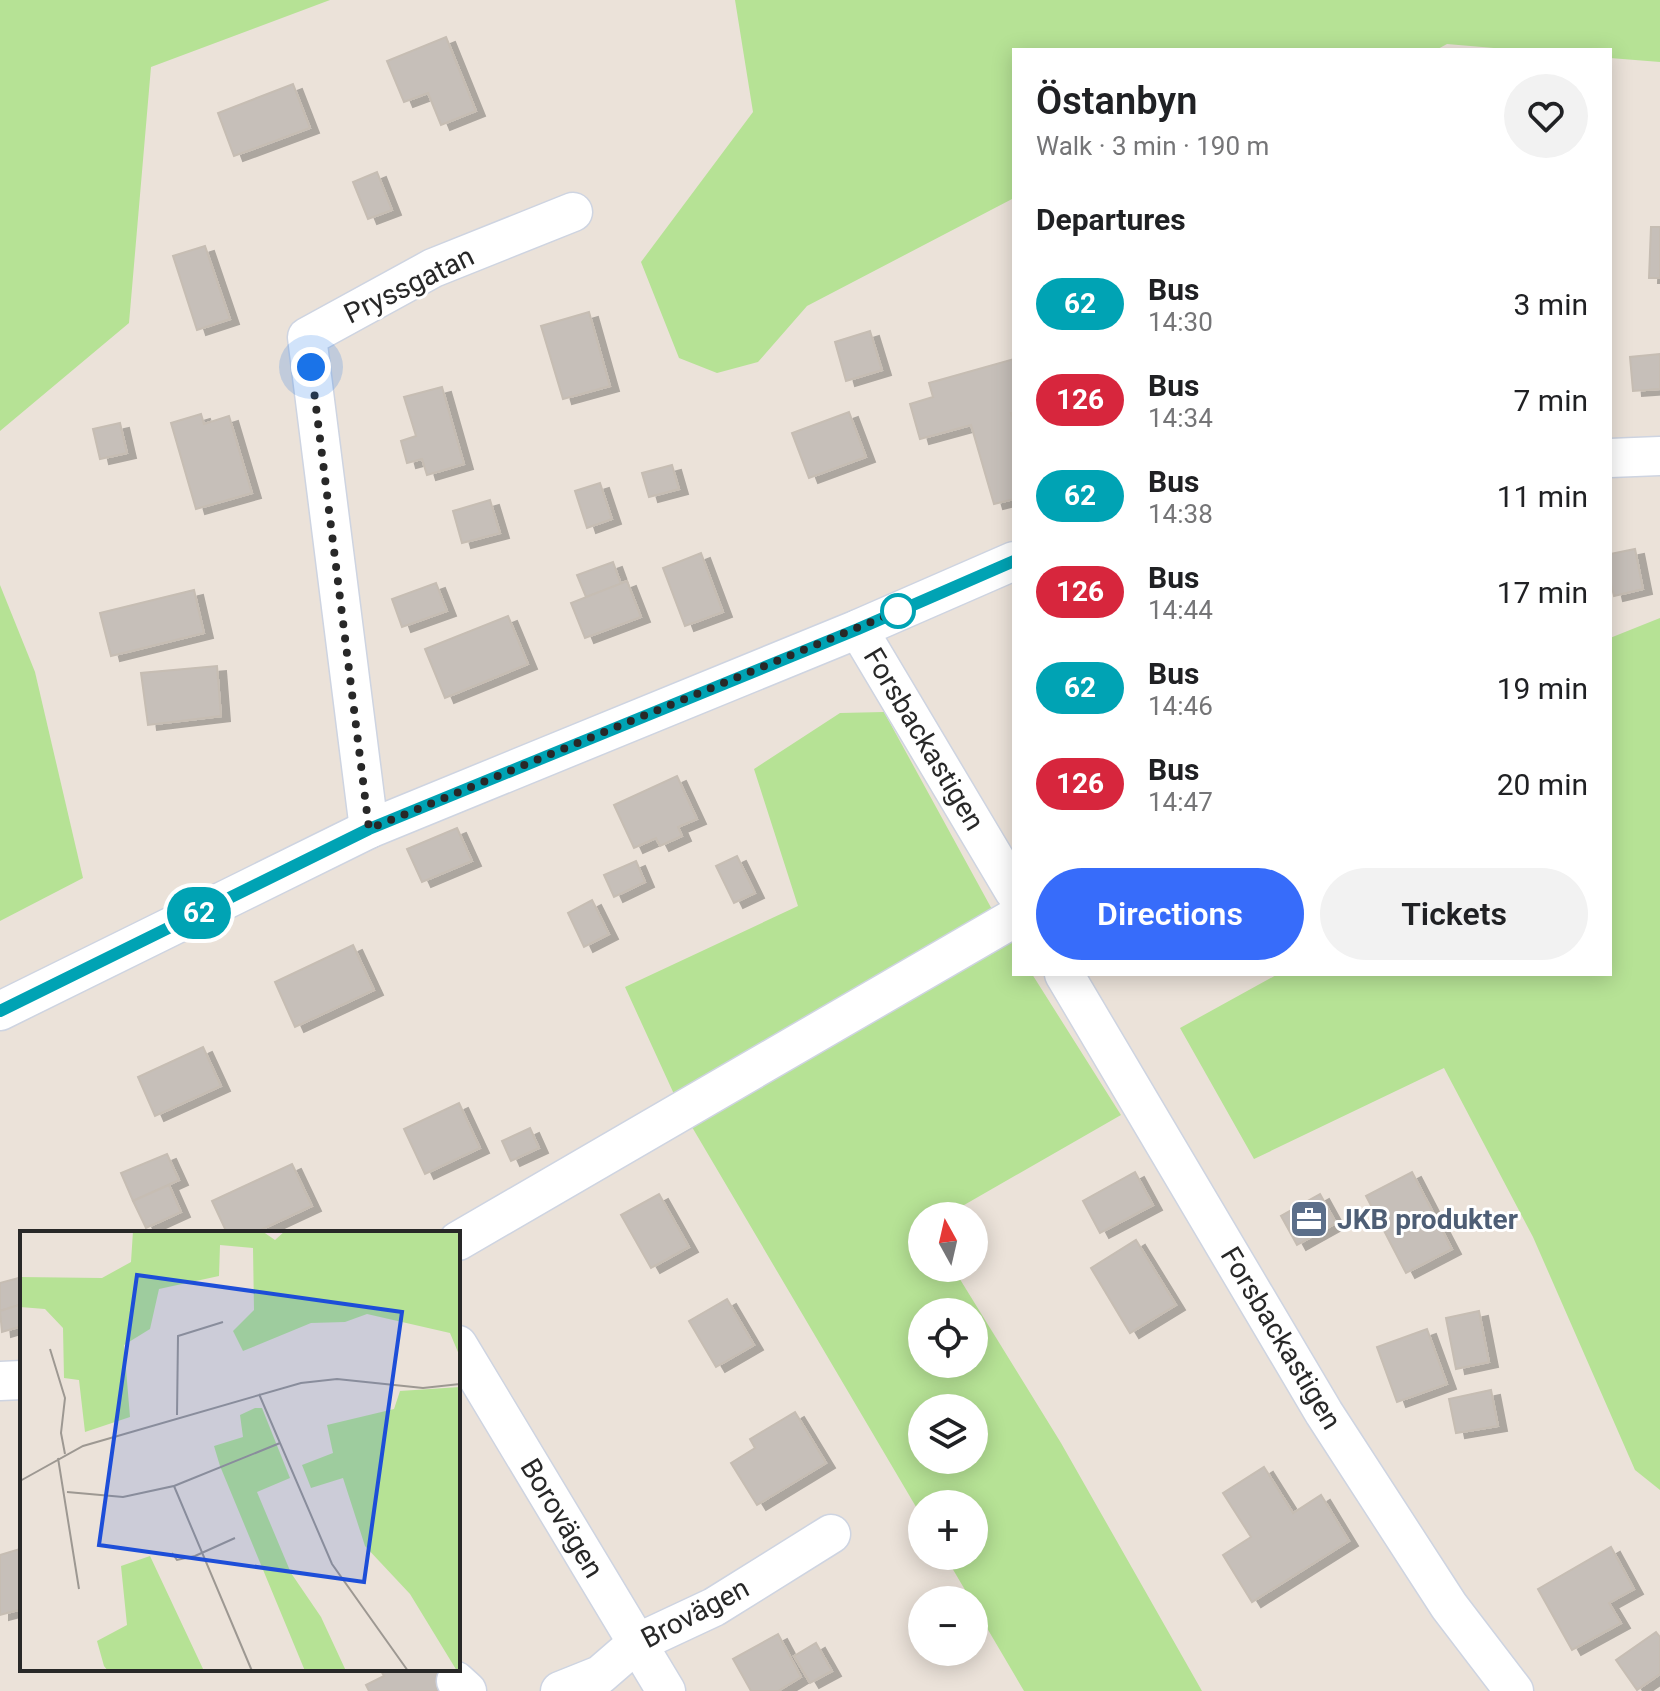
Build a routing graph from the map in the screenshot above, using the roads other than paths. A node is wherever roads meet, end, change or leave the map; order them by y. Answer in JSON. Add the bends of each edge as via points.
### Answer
{"nodes":[{"id":1,"x":573,"y":212,"type":"dead end"},
{"id":2,"x":1660,"y":456,"type":"edge"},
{"id":3,"x":1612,"y":458,"type":"edge"},
{"id":4,"x":1012,"y":562,"type":"edge"},
{"id":5,"x":858,"y":629,"type":"junction"},
{"id":6,"x":369,"y":829,"type":"junction"},
{"id":7,"x":1012,"y":888,"type":"edge"},
{"id":8,"x":1012,"y":919,"type":"edge"},
{"id":9,"x":1065,"y":976,"type":"edge"},
{"id":10,"x":0,"y":1011,"type":"edge"},
{"id":11,"x":460,"y":1240,"type":"edge"},
{"id":12,"x":460,"y":1348,"type":"edge"},
{"id":13,"x":20,"y":1380,"type":"edge"},
{"id":14,"x":0,"y":1381,"type":"edge"},
{"id":15,"x":831,"y":1534,"type":"dead end"},
{"id":16,"x":637,"y":1643,"type":"junction"},
{"id":17,"x":560,"y":1691,"type":"edge"},
{"id":18,"x":666,"y":1691,"type":"edge"},
{"id":19,"x":1514,"y":1691,"type":"edge"}],
"edges":[{"from":1,"to":6,"type":"street","name":"Pryssgatan","via":[[433,268],[307,337]]},
{"from":2,"to":3,"type":"street"},
{"from":4,"to":5,"type":"street"},
{"from":5,"to":6,"type":"street"},
{"from":5,"to":7,"type":"street","name":"Forsbackastigen"},
{"from":6,"to":10,"type":"street"},
{"from":8,"to":11,"type":"street"},
{"from":9,"to":19,"type":"street","name":"Forsbackastigen","via":[[1324,1413],[1449,1606]]},
{"from":12,"to":16,"type":"street","name":"Borovägen"},
{"from":13,"to":14,"type":"street"},
{"from":15,"to":16,"type":"street","name":"Brovägen","via":[[714,1607]]},
{"from":16,"to":17,"type":"street","name":"Brovägen","via":[[600,1675]]},
{"from":16,"to":18,"type":"street","name":"Borovägen"}]}
